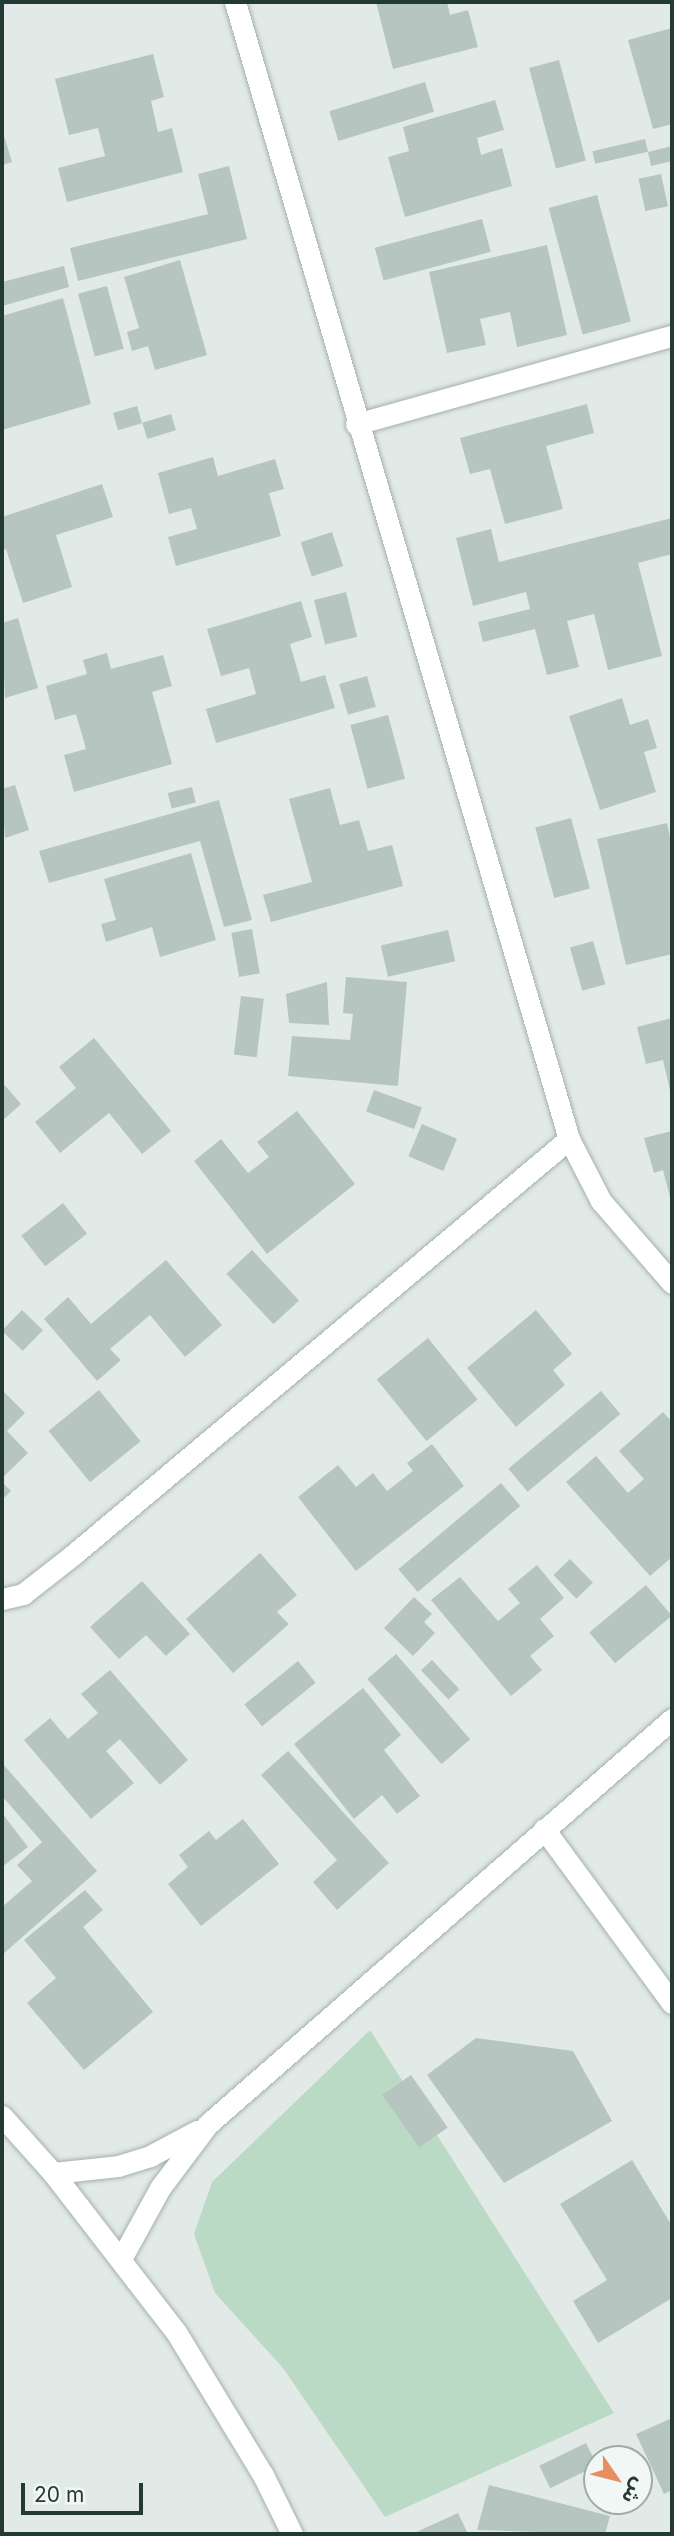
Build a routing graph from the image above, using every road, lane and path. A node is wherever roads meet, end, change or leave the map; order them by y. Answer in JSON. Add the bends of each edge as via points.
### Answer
{"nodes":[{"id":1,"x":235,"y":2,"type":"edge"},
{"id":2,"x":672,"y":336,"type":"edge"},
{"id":3,"x":356,"y":424,"type":"junction"},
{"id":4,"x":569,"y":1139,"type":"junction"},
{"id":5,"x":672,"y":1283,"type":"edge"},
{"id":6,"x":2,"y":1599,"type":"edge"},
{"id":7,"x":672,"y":1719,"type":"edge"},
{"id":8,"x":544,"y":1829,"type":"junction"},
{"id":9,"x":672,"y":2003,"type":"edge"},
{"id":10,"x":2,"y":2116,"type":"edge"},
{"id":11,"x":208,"y":2124,"type":"junction"},
{"id":12,"x":53,"y":2173,"type":"junction"},
{"id":13,"x":121,"y":2259,"type":"junction"},
{"id":14,"x":292,"y":2534,"type":"edge"}],
"edges":[{"from":1,"to":3,"type":"street"},
{"from":2,"to":3,"type":"street"},
{"from":3,"to":4,"type":"street"},
{"from":4,"to":5,"type":"street","via":[[601,1201]]},
{"from":4,"to":6,"type":"street","via":[[74,1554],[23,1594]]},
{"from":7,"to":8,"type":"street"},
{"from":8,"to":9,"type":"street"},
{"from":8,"to":11,"type":"street"},
{"from":10,"to":12,"type":"street"},
{"from":11,"to":12,"type":"street","via":[[170,2147],[118,2166]]},
{"from":11,"to":13,"type":"street","via":[[160,2188]]},
{"from":12,"to":13,"type":"street"},
{"from":13,"to":14,"type":"street","via":[[176,2332],[263,2475]]}]}
